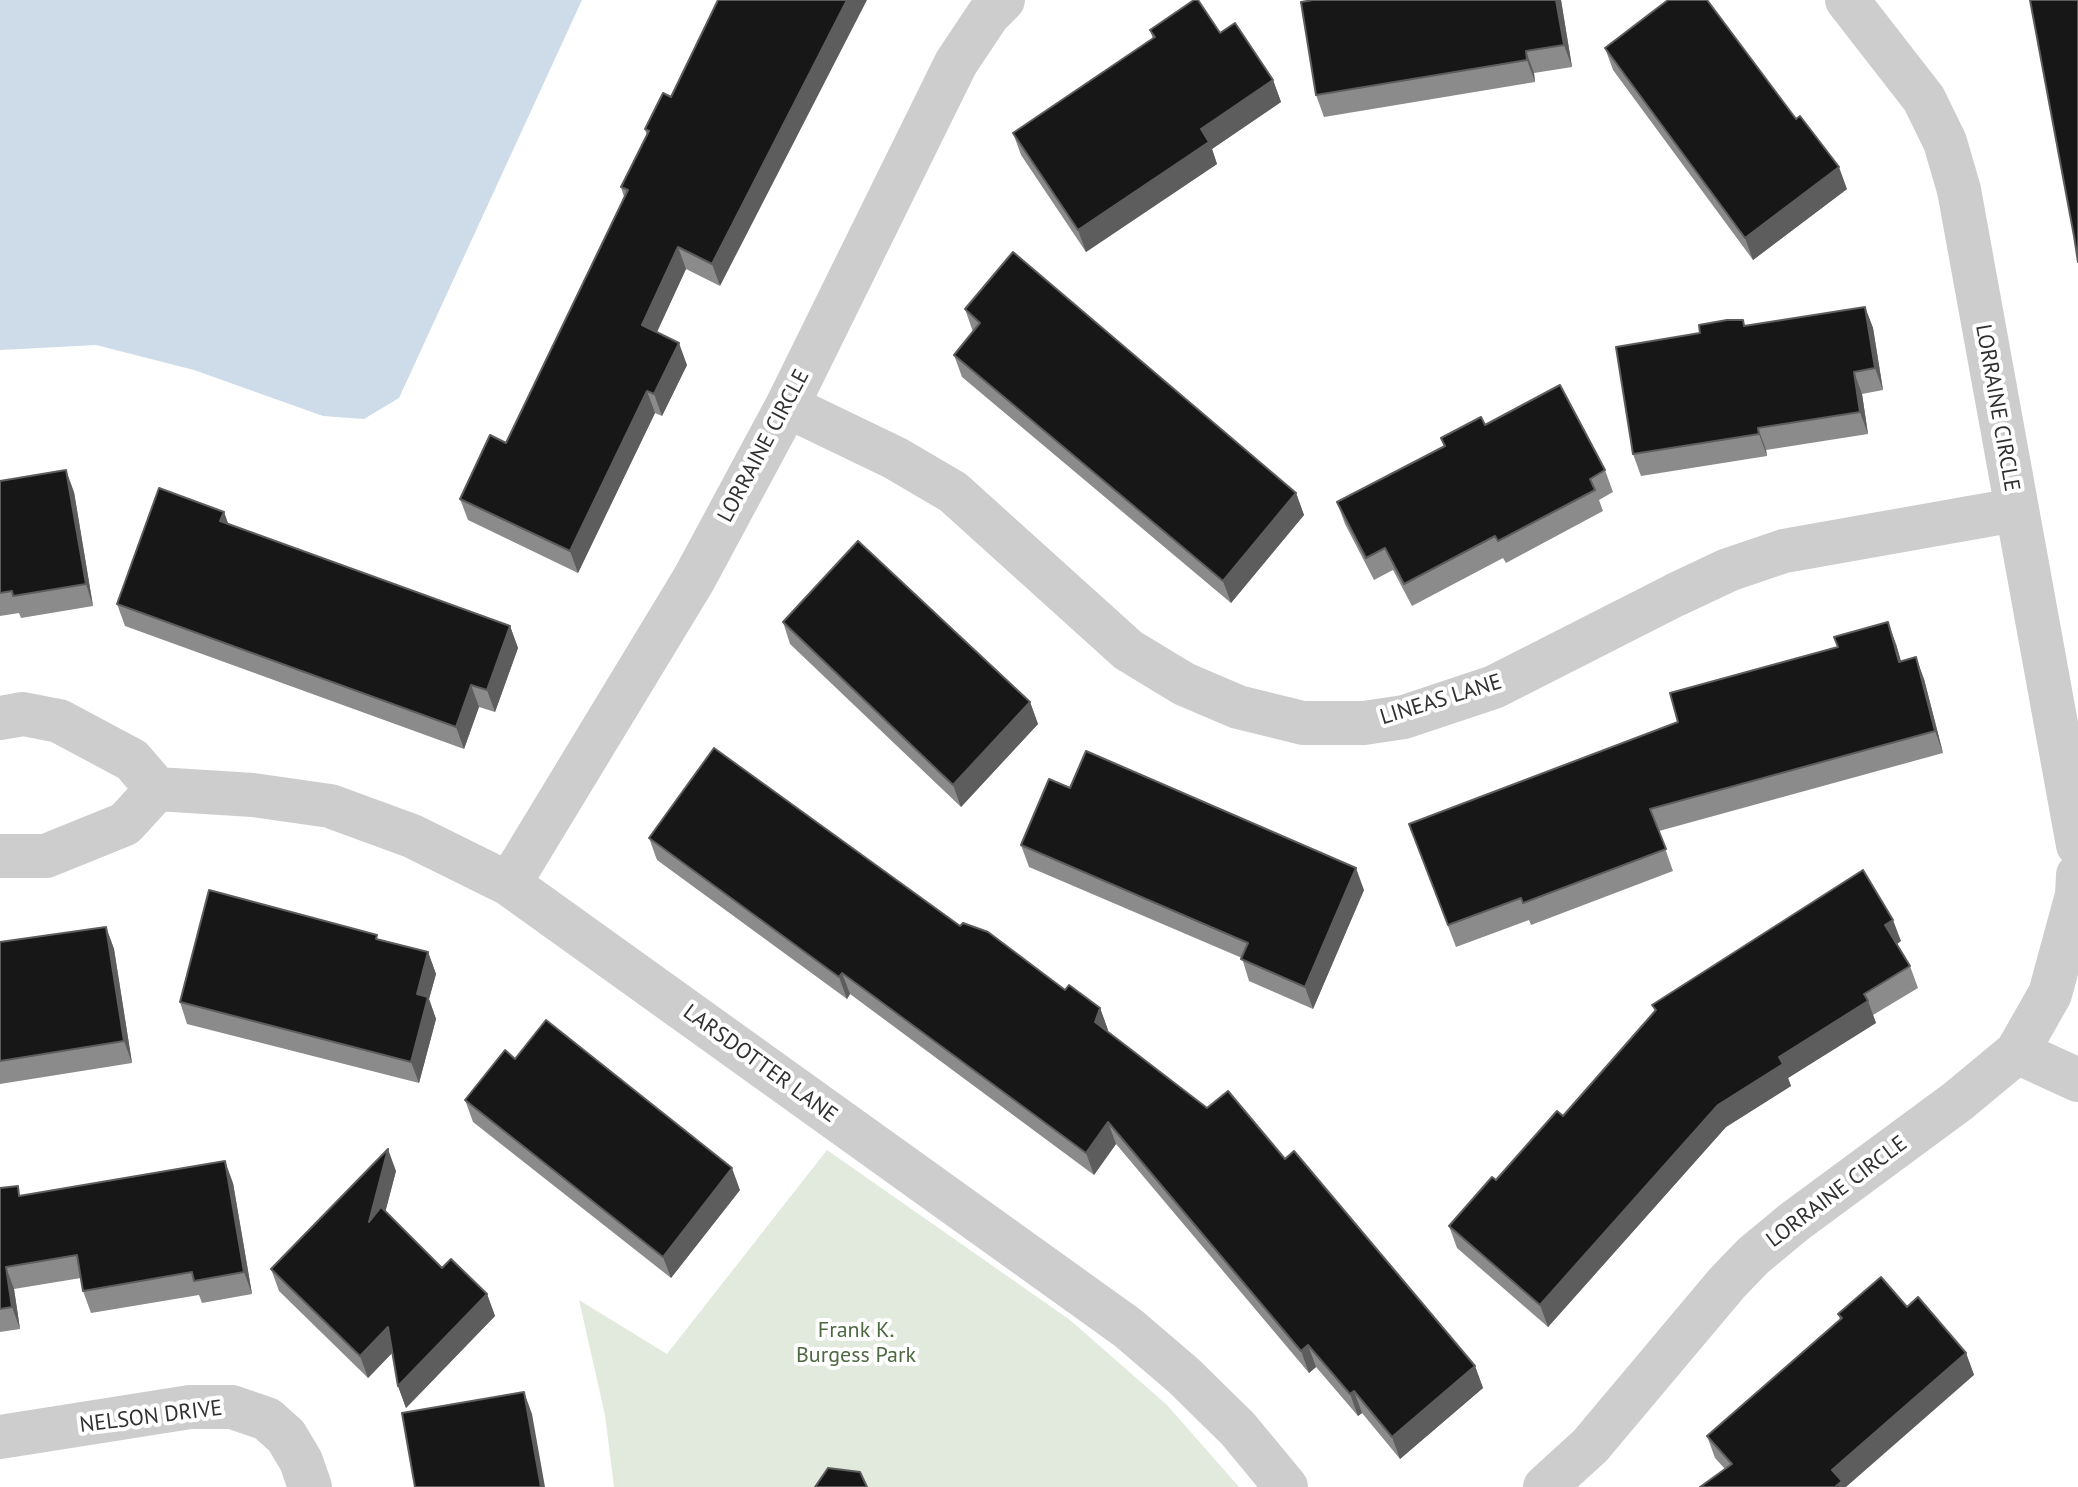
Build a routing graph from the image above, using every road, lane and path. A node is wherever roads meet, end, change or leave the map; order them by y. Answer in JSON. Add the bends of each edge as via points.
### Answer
{"nodes":[{"id":1,"x":1003,"y":0,"type":"edge"},
{"id":2,"x":1847,"y":0,"type":"edge"},
{"id":3,"x":787,"y":406,"type":"junction"},
{"id":4,"x":2015,"y":510,"type":"junction"},
{"id":5,"x":0,"y":718,"type":"edge"},
{"id":6,"x":157,"y":789,"type":"junction"},
{"id":7,"x":2078,"y":845,"type":"edge"},
{"id":8,"x":0,"y":856,"type":"edge"},
{"id":9,"x":2078,"y":875,"type":"edge"},
{"id":10,"x":509,"y":884,"type":"junction"},
{"id":11,"x":2064,"y":1000,"type":"edge"},
{"id":12,"x":2017,"y":1052,"type":"junction"},
{"id":13,"x":2078,"y":1080,"type":"edge"},
{"id":14,"x":0,"y":1437,"type":"edge"},
{"id":15,"x":310,"y":1487,"type":"edge"},
{"id":16,"x":1286,"y":1487,"type":"edge"},
{"id":17,"x":1545,"y":1487,"type":"edge"}],
"edges":[{"from":1,"to":3,"type":"street","name":"LORRAINE CIRCLE","via":[[956,63]]},
{"from":2,"to":4,"type":"street","name":"LORRAINE CIRCLE","via":[[1924,99],[1945,142],[1959,190]]},
{"from":3,"to":4,"type":"street","name":"LINEAS LANE","via":[[953,492],[1128,650],[1238,707],[1303,723],[1404,717],[1494,687],[1688,588],[1784,551]]},
{"from":3,"to":10,"type":"street","name":"LORRAINE CIRCLE","via":[[694,579]]},
{"from":4,"to":7,"type":"street","name":"LORRAINE CIRCLE"},
{"from":5,"to":6,"type":"street","via":[[23,714],[59,721],[132,760]]},
{"from":6,"to":8,"type":"street","via":[[125,824],[46,856]]},
{"from":6,"to":10,"type":"street","name":"LARSDOTTER LANE","via":[[330,806],[412,836]]},
{"from":9,"to":11,"type":"street","name":"LORRAINE CIRCLE"},
{"from":10,"to":16,"type":"street","name":"LARSDOTTER LANE","via":[[1128,1328],[1238,1429]]},
{"from":11,"to":12,"type":"street","name":"LORRAINE CIRCLE"},
{"from":12,"to":13,"type":"street"},
{"from":12,"to":17,"type":"street","name":"LORRAINE CIRCLE","via":[[1753,1256],[1590,1446]]},
{"from":14,"to":15,"type":"street","name":"NELSON DRIVE","via":[[190,1407],[232,1407],[267,1419],[286,1436]]}]}
